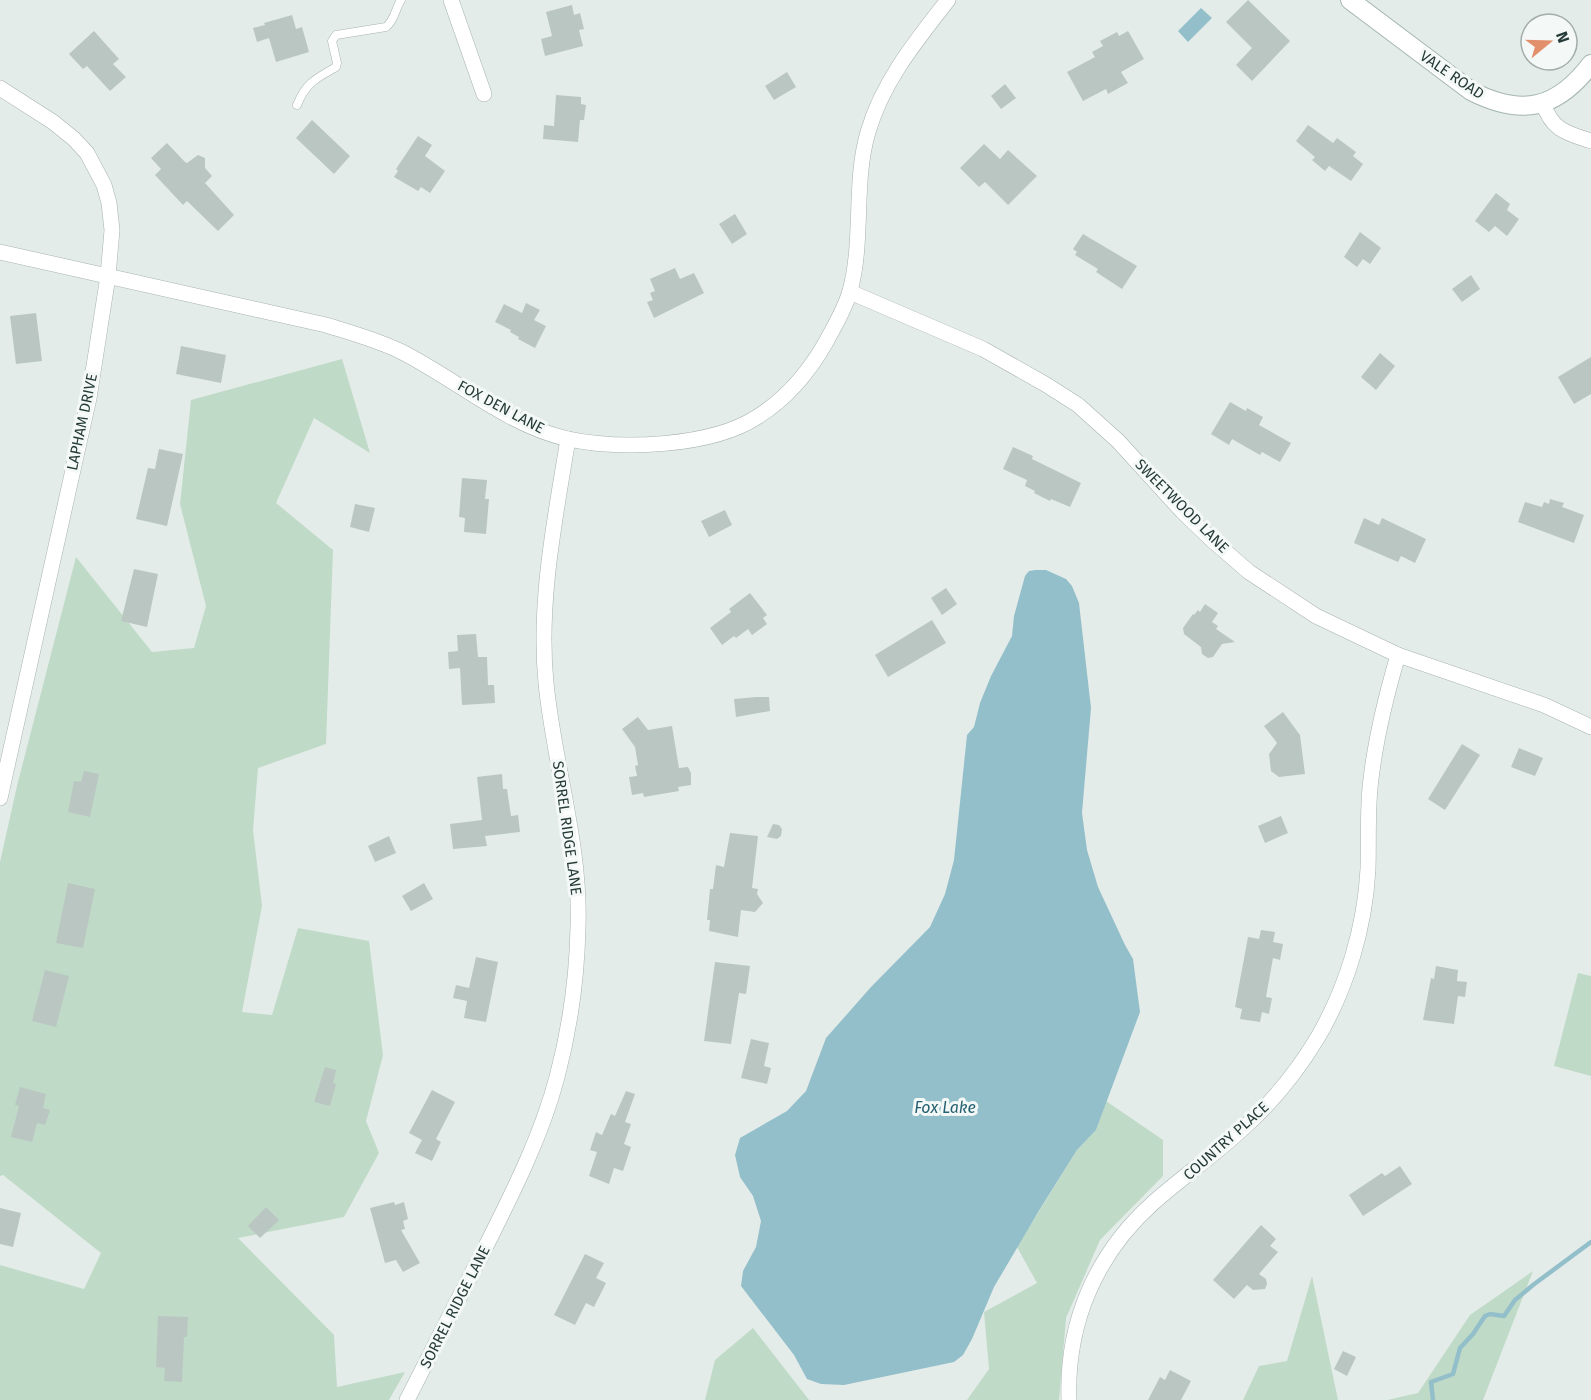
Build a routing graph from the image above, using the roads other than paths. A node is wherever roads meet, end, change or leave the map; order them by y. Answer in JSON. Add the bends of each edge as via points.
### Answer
{"nodes":[{"id":1,"x":401,"y":0,"type":"edge"},
{"id":2,"x":451,"y":0,"type":"edge"},
{"id":3,"x":948,"y":0,"type":"edge"},
{"id":4,"x":1350,"y":0,"type":"edge"},
{"id":5,"x":1591,"y":64,"type":"edge"},
{"id":6,"x":0,"y":88,"type":"edge"},
{"id":7,"x":484,"y":94,"type":"dead end"},
{"id":8,"x":1544,"y":103,"type":"junction"},
{"id":9,"x":297,"y":105,"type":"dead end"},
{"id":10,"x":1591,"y":141,"type":"edge"},
{"id":11,"x":0,"y":252,"type":"edge"},
{"id":12,"x":108,"y":276,"type":"junction"},
{"id":13,"x":850,"y":292,"type":"junction"},
{"id":14,"x":568,"y":439,"type":"junction"},
{"id":15,"x":1398,"y":655,"type":"junction"},
{"id":16,"x":1591,"y":727,"type":"edge"},
{"id":17,"x":0,"y":798,"type":"edge"},
{"id":18,"x":407,"y":1400,"type":"edge"},
{"id":19,"x":1069,"y":1400,"type":"edge"}],
"edges":[{"from":1,"to":9,"type":"lane","via":[[392,23],[386,27],[336,36],[332,41],[336,68],[316,77],[303,89]]},
{"from":2,"to":7,"type":"street"},
{"from":3,"to":13,"type":"street","name":"FOX DEN LANE","via":[[887,84],[867,134]]},
{"from":4,"to":8,"type":"main road","name":"VALE ROAD","via":[[1471,91],[1509,106]]},
{"from":5,"to":8,"type":"main road","name":"VALE ROAD","via":[[1565,92]]},
{"from":6,"to":12,"type":"street","name":"LAPHAM DRIVE","via":[[52,122],[87,153],[109,203],[112,230]]},
{"from":8,"to":10,"type":"street","via":[[1551,122]]},
{"from":11,"to":12,"type":"street","name":"FOX DEN LANE"},
{"from":12,"to":14,"type":"street","name":"FOX DEN LANE","via":[[326,325],[375,340],[529,425]]},
{"from":12,"to":17,"type":"street","name":"LAPHAM DRIVE","via":[[89,398]]},
{"from":13,"to":14,"type":"street","name":"FOX DEN LANE","via":[[818,356],[780,401],[738,427],[667,444],[597,444]]},
{"from":13,"to":15,"type":"street","name":"SWEETWOOD LANE","via":[[983,349],[1078,405],[1118,441],[1182,511],[1249,572],[1316,616]]},
{"from":14,"to":18,"type":"street","name":"SORREL RIDGE LANE","via":[[552,536],[544,661],[578,883],[576,970],[566,1035],[557,1078],[523,1169]]},
{"from":15,"to":16,"type":"street","name":"SWEETWOOD LANE","via":[[1544,705]]},
{"from":15,"to":19,"type":"street","name":"COUNTRY PLACE","via":[[1372,770],[1365,896],[1356,945],[1335,1004],[1298,1068],[1275,1096],[1241,1131],[1153,1203],[1113,1247],[1080,1311]]}]}
